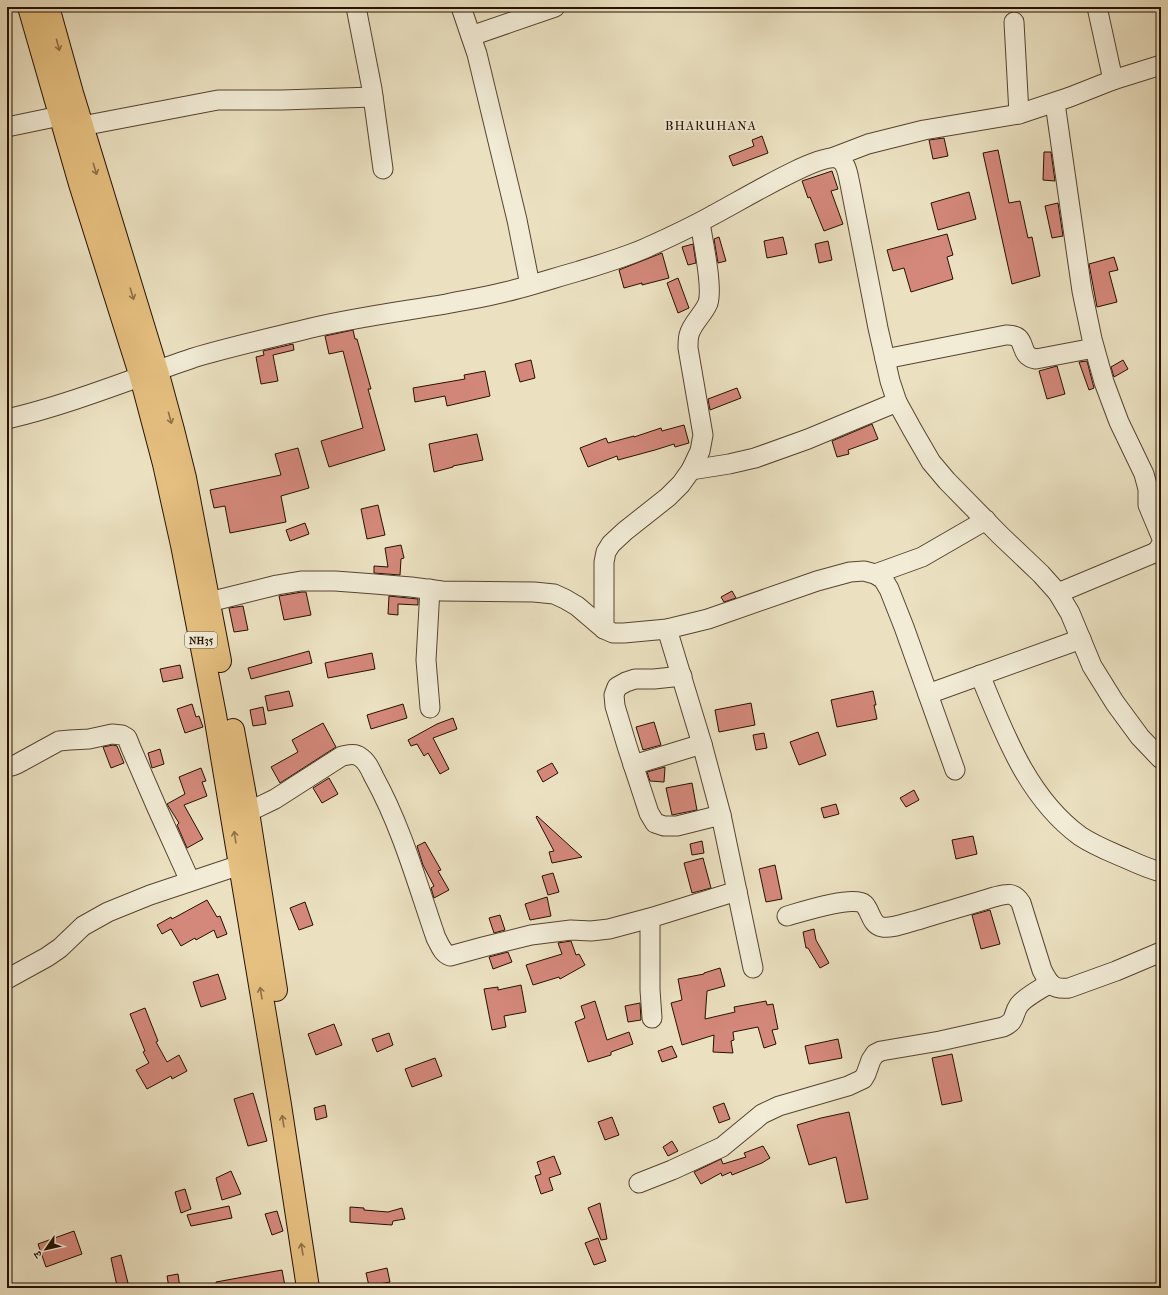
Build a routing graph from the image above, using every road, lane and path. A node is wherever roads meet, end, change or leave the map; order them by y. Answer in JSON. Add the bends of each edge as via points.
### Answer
{"nodes":[{"id":1,"x":29,"y":7,"type":"edge"},
{"id":2,"x":48,"y":7,"type":"edge"},
{"id":3,"x":356,"y":7,"type":"edge"},
{"id":4,"x":461,"y":7,"type":"edge"},
{"id":5,"x":555,"y":7,"type":"edge"},
{"id":6,"x":1097,"y":7,"type":"edge"},
{"id":7,"x":1014,"y":22,"type":"dead end"},
{"id":8,"x":471,"y":36,"type":"junction"},
{"id":9,"x":1161,"y":65,"type":"edge"},
{"id":10,"x":1113,"y":80,"type":"junction"},
{"id":11,"x":373,"y":97,"type":"junction"},
{"id":12,"x":1055,"y":102,"type":"junction"},
{"id":13,"x":1019,"y":114,"type":"junction"},
{"id":14,"x":60,"y":116,"type":"junction"},
{"id":15,"x":82,"y":126,"type":"junction"},
{"id":16,"x":7,"y":127,"type":"edge"},
{"id":17,"x":834,"y":157,"type":"junction"},
{"id":18,"x":383,"y":169,"type":"dead end"},
{"id":19,"x":700,"y":223,"type":"junction"},
{"id":20,"x":530,"y":285,"type":"junction"},
{"id":21,"x":1094,"y":348,"type":"junction"},
{"id":22,"x":885,"y":359,"type":"junction"},
{"id":23,"x":149,"y":374,"type":"junction"},
{"id":24,"x":898,"y":402,"type":"junction"},
{"id":25,"x":7,"y":419,"type":"edge"},
{"id":26,"x":691,"y":470,"type":"junction"},
{"id":27,"x":986,"y":520,"type":"junction"},
{"id":28,"x":1161,"y":536,"type":"edge"},
{"id":29,"x":1161,"y":545,"type":"edge"},
{"id":30,"x":875,"y":574,"type":"junction"},
{"id":31,"x":430,"y":590,"type":"junction"},
{"id":32,"x":1058,"y":593,"type":"junction"},
{"id":33,"x":209,"y":602,"type":"junction"},
{"id":34,"x":604,"y":629,"type":"junction"},
{"id":35,"x":667,"y":629,"type":"junction"},
{"id":36,"x":1081,"y":639,"type":"junction"},
{"id":37,"x":980,"y":675,"type":"junction"},
{"id":38,"x":682,"y":676,"type":"junction"},
{"id":39,"x":928,"y":694,"type":"junction"},
{"id":40,"x":430,"y":708,"type":"dead end"},
{"id":41,"x":702,"y":744,"type":"junction"},
{"id":42,"x":1161,"y":759,"type":"edge"},
{"id":43,"x":7,"y":765,"type":"edge"},
{"id":44,"x":633,"y":765,"type":"junction"},
{"id":45,"x":955,"y":770,"type":"dead end"},
{"id":46,"x":248,"y":812,"type":"junction"},
{"id":47,"x":721,"y":816,"type":"junction"},
{"id":48,"x":240,"y":865,"type":"junction"},
{"id":49,"x":1161,"y":872,"type":"edge"},
{"id":50,"x":190,"y":881,"type":"junction"},
{"id":51,"x":737,"y":891,"type":"junction"},
{"id":52,"x":787,"y":916,"type":"dead end"},
{"id":53,"x":650,"y":918,"type":"junction"},
{"id":54,"x":1161,"y":952,"type":"edge"},
{"id":55,"x":753,"y":968,"type":"dead end"},
{"id":56,"x":7,"y":979,"type":"edge"},
{"id":57,"x":1050,"y":983,"type":"junction"},
{"id":58,"x":652,"y":1018,"type":"dead end"},
{"id":59,"x":639,"y":1183,"type":"dead end"},
{"id":60,"x":308,"y":1288,"type":"edge"},
{"id":61,"x":323,"y":1288,"type":"edge"}],
"edges":[{"from":1,"to":14,"type":"highway","number":"NH35"},
{"from":2,"to":15,"type":"highway","number":"NH35","one_way":true},
{"from":3,"to":11,"type":"street"},
{"from":4,"to":8,"type":"street"},
{"from":5,"to":8,"type":"street"},
{"from":6,"to":10,"type":"street"},
{"from":7,"to":13,"type":"street"},
{"from":8,"to":20,"type":"street","via":[[517,220]]},
{"from":9,"to":10,"type":"street"},
{"from":10,"to":12,"type":"street"},
{"from":11,"to":15,"type":"street","via":[[218,100]]},
{"from":11,"to":18,"type":"street"},
{"from":12,"to":13,"type":"street"},
{"from":12,"to":21,"type":"street","via":[[1082,291]]},
{"from":13,"to":17,"type":"street","via":[[924,130],[868,144]]},
{"from":14,"to":16,"type":"street"},
{"from":14,"to":23,"type":"highway","number":"NH35","via":[[97,242]]},
{"from":15,"to":23,"type":"highway","number":"NH35","one_way":true},
{"from":17,"to":19,"type":"street","via":[[790,173]]},
{"from":17,"to":22,"type":"street","via":[[844,162],[846,169]]},
{"from":19,"to":20,"type":"street","via":[[637,252]]},
{"from":19,"to":26,"type":"street","via":[[709,284],[708,302],[689,335],[688,348],[703,435],[700,451]]},
{"from":20,"to":23,"type":"street","via":[[504,293],[311,328],[234,346]]},
{"from":21,"to":22,"type":"street","via":[[1036,360],[1026,355],[1020,339],[1006,335]]},
{"from":21,"to":28,"type":"street","via":[[1119,422],[1144,474],[1148,489],[1148,505]]},
{"from":22,"to":24,"type":"street"},
{"from":23,"to":25,"type":"street","via":[[78,399]]},
{"from":23,"to":33,"type":"highway","number":"NH35","one_way":true,"via":[[185,478]]},
{"from":48,"to":23,"type":"highway","number":"NH35","one_way":true,"via":[[216,715],[164,464]]},
{"from":24,"to":26,"type":"street","via":[[755,458]]},
{"from":24,"to":27,"type":"street","via":[[931,462]]},
{"from":26,"to":34,"type":"street","via":[[668,497],[625,531],[606,552]]},
{"from":27,"to":30,"type":"street","via":[[922,556]]},
{"from":27,"to":32,"type":"street"},
{"from":29,"to":32,"type":"street","via":[[1154,553]]},
{"from":30,"to":35,"type":"street","via":[[864,570],[850,572],[708,619]]},
{"from":30,"to":39,"type":"street","via":[[883,579],[889,589]]},
{"from":31,"to":33,"type":"street","via":[[359,583],[301,581]]},
{"from":31,"to":34,"type":"street","via":[[554,594],[577,606]]},
{"from":31,"to":40,"type":"street","via":[[426,660]]},
{"from":32,"to":36,"type":"street"},
{"from":33,"to":46,"type":"highway","number":"NH35"},
{"from":34,"to":35,"type":"street","via":[[613,633],[624,633]]},
{"from":35,"to":38,"type":"street"},
{"from":36,"to":37,"type":"street"},
{"from":36,"to":42,"type":"street","via":[[1092,666],[1116,703],[1140,737]]},
{"from":37,"to":39,"type":"street"},
{"from":37,"to":49,"type":"street","via":[[1019,763],[1057,816],[1102,849]]},
{"from":38,"to":41,"type":"street"},
{"from":38,"to":44,"type":"street","via":[[635,679],[617,686],[614,695],[615,706]]},
{"from":39,"to":45,"type":"street"},
{"from":41,"to":44,"type":"street"},
{"from":41,"to":47,"type":"street"},
{"from":43,"to":50,"type":"street","via":[[17,764],[59,741],[122,734],[132,748]]},
{"from":44,"to":47,"type":"street","via":[[649,813],[655,823],[677,826]]},
{"from":46,"to":53,"type":"street","via":[[275,799],[342,756],[351,754],[360,757],[382,790],[402,838],[436,938],[441,949],[450,956],[531,935],[609,929]]},
{"from":46,"to":61,"type":"highway","number":"NH35"},
{"from":47,"to":51,"type":"street"},
{"from":48,"to":50,"type":"street"},
{"from":60,"to":48,"type":"highway","number":"NH35","one_way":true},
{"from":50,"to":56,"type":"street","via":[[108,912],[83,926],[47,957]]},
{"from":51,"to":53,"type":"street"},
{"from":51,"to":55,"type":"street"},
{"from":52,"to":57,"type":"street","via":[[837,903],[858,901],[863,904],[875,924],[886,927],[994,897],[1013,895],[1018,898],[1042,970]]},
{"from":53,"to":58,"type":"street"},
{"from":54,"to":57,"type":"street","via":[[1069,988],[1055,988]]},
{"from":57,"to":59,"type":"street","via":[[1019,1005],[1010,1024],[940,1041],[881,1051],[871,1060],[863,1079],[848,1086],[779,1106],[762,1114],[722,1147]]}]}
